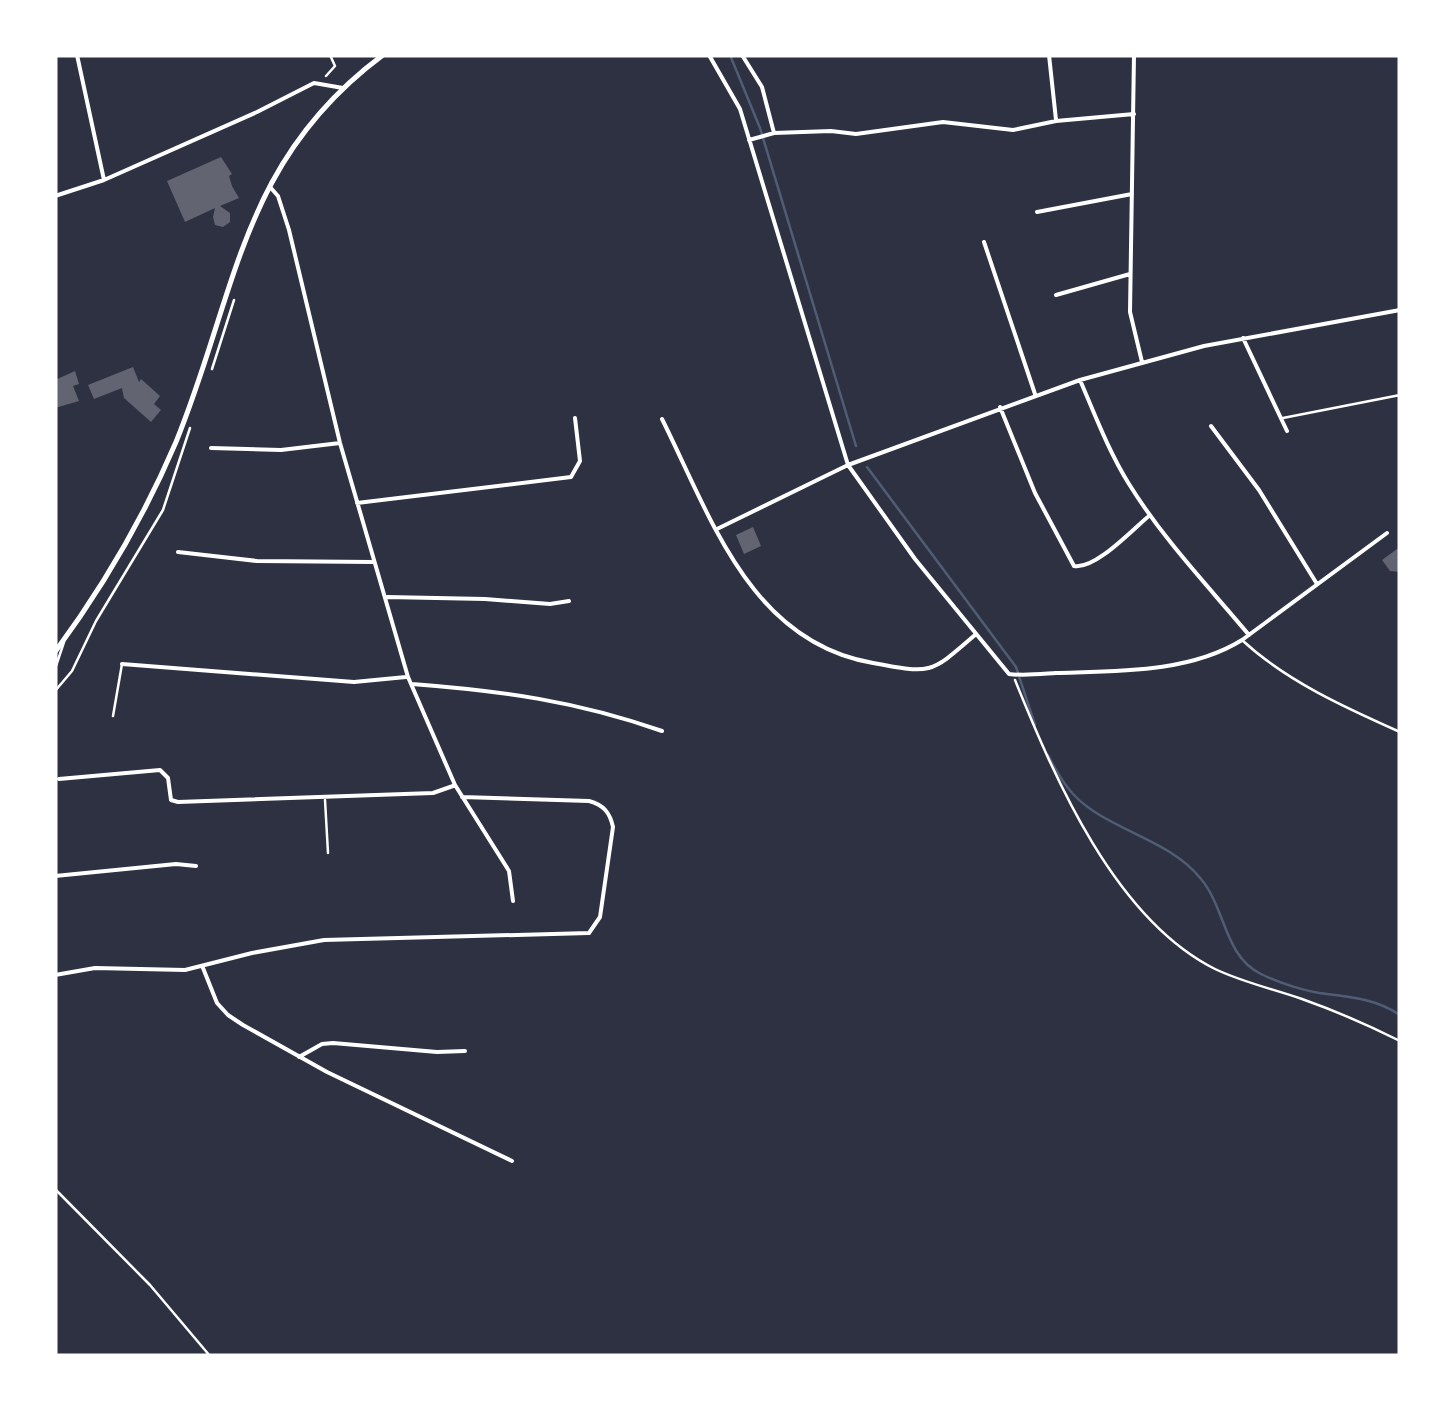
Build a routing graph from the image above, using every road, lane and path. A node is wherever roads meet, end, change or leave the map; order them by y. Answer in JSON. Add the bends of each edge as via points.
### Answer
{"nodes":[{"id":1,"x":77,"y":55,"type":"edge"},
{"id":2,"x":330,"y":55,"type":"edge"},
{"id":3,"x":382,"y":55,"type":"edge"},
{"id":4,"x":710,"y":55,"type":"edge"},
{"id":5,"x":742,"y":55,"type":"edge"},
{"id":6,"x":1049,"y":55,"type":"edge"},
{"id":7,"x":1134,"y":55,"type":"edge"},
{"id":8,"x":326,"y":82,"type":"junction"},
{"id":9,"x":343,"y":88,"type":"junction"},
{"id":10,"x":1134,"y":114,"type":"junction"},
{"id":11,"x":1056,"y":122,"type":"junction"},
{"id":12,"x":771,"y":134,"type":"junction"},
{"id":13,"x":752,"y":138,"type":"junction"},
{"id":14,"x":104,"y":180,"type":"junction"},
{"id":15,"x":269,"y":185,"type":"junction"},
{"id":16,"x":1132,"y":194,"type":"junction"},
{"id":17,"x":55,"y":196,"type":"edge"},
{"id":18,"x":1036,"y":212,"type":"dead end"},
{"id":19,"x":984,"y":242,"type":"dead end"},
{"id":20,"x":1130,"y":274,"type":"junction"},
{"id":21,"x":1056,"y":295,"type":"dead end"},
{"id":22,"x":1400,"y":310,"type":"edge"},
{"id":23,"x":1243,"y":338,"type":"junction"},
{"id":24,"x":1142,"y":362,"type":"junction"},
{"id":25,"x":1080,"y":380,"type":"junction"},
{"id":26,"x":1035,"y":394,"type":"junction"},
{"id":27,"x":1400,"y":396,"type":"edge"},
{"id":28,"x":1000,"y":407,"type":"junction"},
{"id":29,"x":575,"y":418,"type":"dead end"},
{"id":30,"x":1281,"y":418,"type":"junction"},
{"id":31,"x":662,"y":419,"type":"dead end"},
{"id":32,"x":1211,"y":426,"type":"dead end"},
{"id":33,"x":1287,"y":431,"type":"dead end"},
{"id":34,"x":340,"y":443,"type":"junction"},
{"id":35,"x":211,"y":448,"type":"dead end"},
{"id":36,"x":848,"y":465,"type":"junction"},
{"id":37,"x":357,"y":503,"type":"junction"},
{"id":38,"x":1150,"y":515,"type":"junction"},
{"id":39,"x":717,"y":530,"type":"junction"},
{"id":40,"x":1387,"y":533,"type":"dead end"},
{"id":41,"x":178,"y":552,"type":"dead end"},
{"id":42,"x":374,"y":562,"type":"junction"},
{"id":43,"x":1317,"y":584,"type":"junction"},
{"id":44,"x":386,"y":597,"type":"junction"},
{"id":45,"x":569,"y":601,"type":"dead end"},
{"id":46,"x":976,"y":635,"type":"junction"},
{"id":47,"x":1249,"y":635,"type":"junction"},
{"id":48,"x":64,"y":639,"type":"junction"},
{"id":49,"x":1242,"y":640,"type":"junction"},
{"id":50,"x":55,"y":652,"type":"edge"},
{"id":51,"x":122,"y":664,"type":"joint"},
{"id":52,"x":55,"y":669,"type":"edge"},
{"id":53,"x":1015,"y":675,"type":"junction"},
{"id":54,"x":408,"y":677,"type":"junction"},
{"id":55,"x":411,"y":684,"type":"junction"},
{"id":56,"x":113,"y":716,"type":"dead end"},
{"id":57,"x":662,"y":730,"type":"dead end"},
{"id":58,"x":1400,"y":732,"type":"edge"},
{"id":59,"x":59,"y":779,"type":"dead end"},
{"id":60,"x":455,"y":785,"type":"junction"},
{"id":61,"x":325,"y":797,"type":"junction"},
{"id":62,"x":462,"y":797,"type":"junction"},
{"id":63,"x":328,"y":854,"type":"dead end"},
{"id":64,"x":196,"y":866,"type":"dead end"},
{"id":65,"x":55,"y":876,"type":"edge"},
{"id":66,"x":513,"y":901,"type":"dead end"},
{"id":67,"x":203,"y":968,"type":"junction"},
{"id":68,"x":55,"y":974,"type":"edge"},
{"id":69,"x":1400,"y":1041,"type":"edge"},
{"id":70,"x":465,"y":1051,"type":"dead end"},
{"id":71,"x":300,"y":1057,"type":"junction"},
{"id":72,"x":512,"y":1162,"type":"dead end"},
{"id":73,"x":55,"y":1189,"type":"edge"},
{"id":74,"x":210,"y":1356,"type":"edge"}],
"edges":[{"from":1,"to":14,"type":"street"},
{"from":2,"to":8,"type":"path","via":[[335,66]]},
{"from":3,"to":9,"type":"street"},
{"from":4,"to":13,"type":"street"},
{"from":5,"to":12,"type":"street","via":[[762,87]]},
{"from":6,"to":11,"type":"street"},
{"from":7,"to":10,"type":"street"},
{"from":8,"to":9,"type":"street"},
{"from":8,"to":14,"type":"street"},
{"from":9,"to":15,"type":"street"},
{"from":10,"to":11,"type":"street"},
{"from":10,"to":16,"type":"street"},
{"from":11,"to":12,"type":"street","via":[[1012,130],[943,122],[856,134]]},
{"from":12,"to":13,"type":"street"},
{"from":13,"to":36,"type":"street"},
{"from":14,"to":17,"type":"street"},
{"from":15,"to":34,"type":"street","via":[[290,230]]},
{"from":15,"to":48,"type":"street","via":[[244,236],[176,442],[120,555]]},
{"from":16,"to":18,"type":"street"},
{"from":16,"to":20,"type":"street"},
{"from":19,"to":26,"type":"street"},
{"from":20,"to":21,"type":"street"},
{"from":20,"to":24,"type":"street","via":[[1130,312]]},
{"from":22,"to":23,"type":"street"},
{"from":23,"to":24,"type":"street"},
{"from":23,"to":30,"type":"street"},
{"from":24,"to":25,"type":"street"},
{"from":25,"to":26,"type":"street"},
{"from":25,"to":38,"type":"street","via":[[1119,467]]},
{"from":26,"to":28,"type":"street"},
{"from":27,"to":30,"type":"lane"},
{"from":28,"to":36,"type":"street"},
{"from":28,"to":38,"type":"street","via":[[1034,494],[1074,566],[1094,562]]},
{"from":29,"to":37,"type":"street","via":[[580,461],[572,477]]},
{"from":30,"to":33,"type":"street"},
{"from":31,"to":39,"type":"street"},
{"from":32,"to":43,"type":"street"},
{"from":34,"to":35,"type":"street"},
{"from":34,"to":37,"type":"street"},
{"from":36,"to":39,"type":"street"},
{"from":36,"to":46,"type":"street"},
{"from":37,"to":42,"type":"street"},
{"from":38,"to":47,"type":"street"},
{"from":39,"to":46,"type":"street","via":[[760,600],[803,635],[842,655],[927,671]]},
{"from":40,"to":43,"type":"street"},
{"from":41,"to":42,"type":"street"},
{"from":42,"to":44,"type":"street"},
{"from":43,"to":47,"type":"street"},
{"from":44,"to":45,"type":"street"},
{"from":44,"to":54,"type":"street"},
{"from":46,"to":53,"type":"street","via":[[1004,671]]},
{"from":47,"to":49,"type":"street"},
{"from":48,"to":50,"type":"street"},
{"from":48,"to":52,"type":"lane"},
{"from":49,"to":53,"type":"street","via":[[1207,656],[1150,667]]},
{"from":49,"to":58,"type":"lane","via":[[1335,701]]},
{"from":51,"to":54,"type":"street","via":[[354,682]]},
{"from":51,"to":56,"type":"lane"},
{"from":53,"to":69,"type":"path","via":[[1046,758],[1114,878],[1157,928],[1219,971]]},
{"from":54,"to":55,"type":"street"},
{"from":55,"to":57,"type":"street","via":[[571,702]]},
{"from":55,"to":60,"type":"street"},
{"from":59,"to":61,"type":"street","via":[[149,768],[168,778],[171,800],[178,802]]},
{"from":60,"to":61,"type":"street","via":[[433,793]]},
{"from":60,"to":62,"type":"street"},
{"from":61,"to":63,"type":"lane"},
{"from":62,"to":66,"type":"street","via":[[509,871]]},
{"from":62,"to":67,"type":"street","via":[[603,807],[613,827],[600,917],[589,933],[324,940]]},
{"from":64,"to":65,"type":"street"},
{"from":67,"to":68,"type":"street"},
{"from":67,"to":71,"type":"street","via":[[228,1015]]},
{"from":70,"to":71,"type":"street","via":[[332,1043]]},
{"from":71,"to":72,"type":"street"},
{"from":73,"to":74,"type":"lane"}]}
